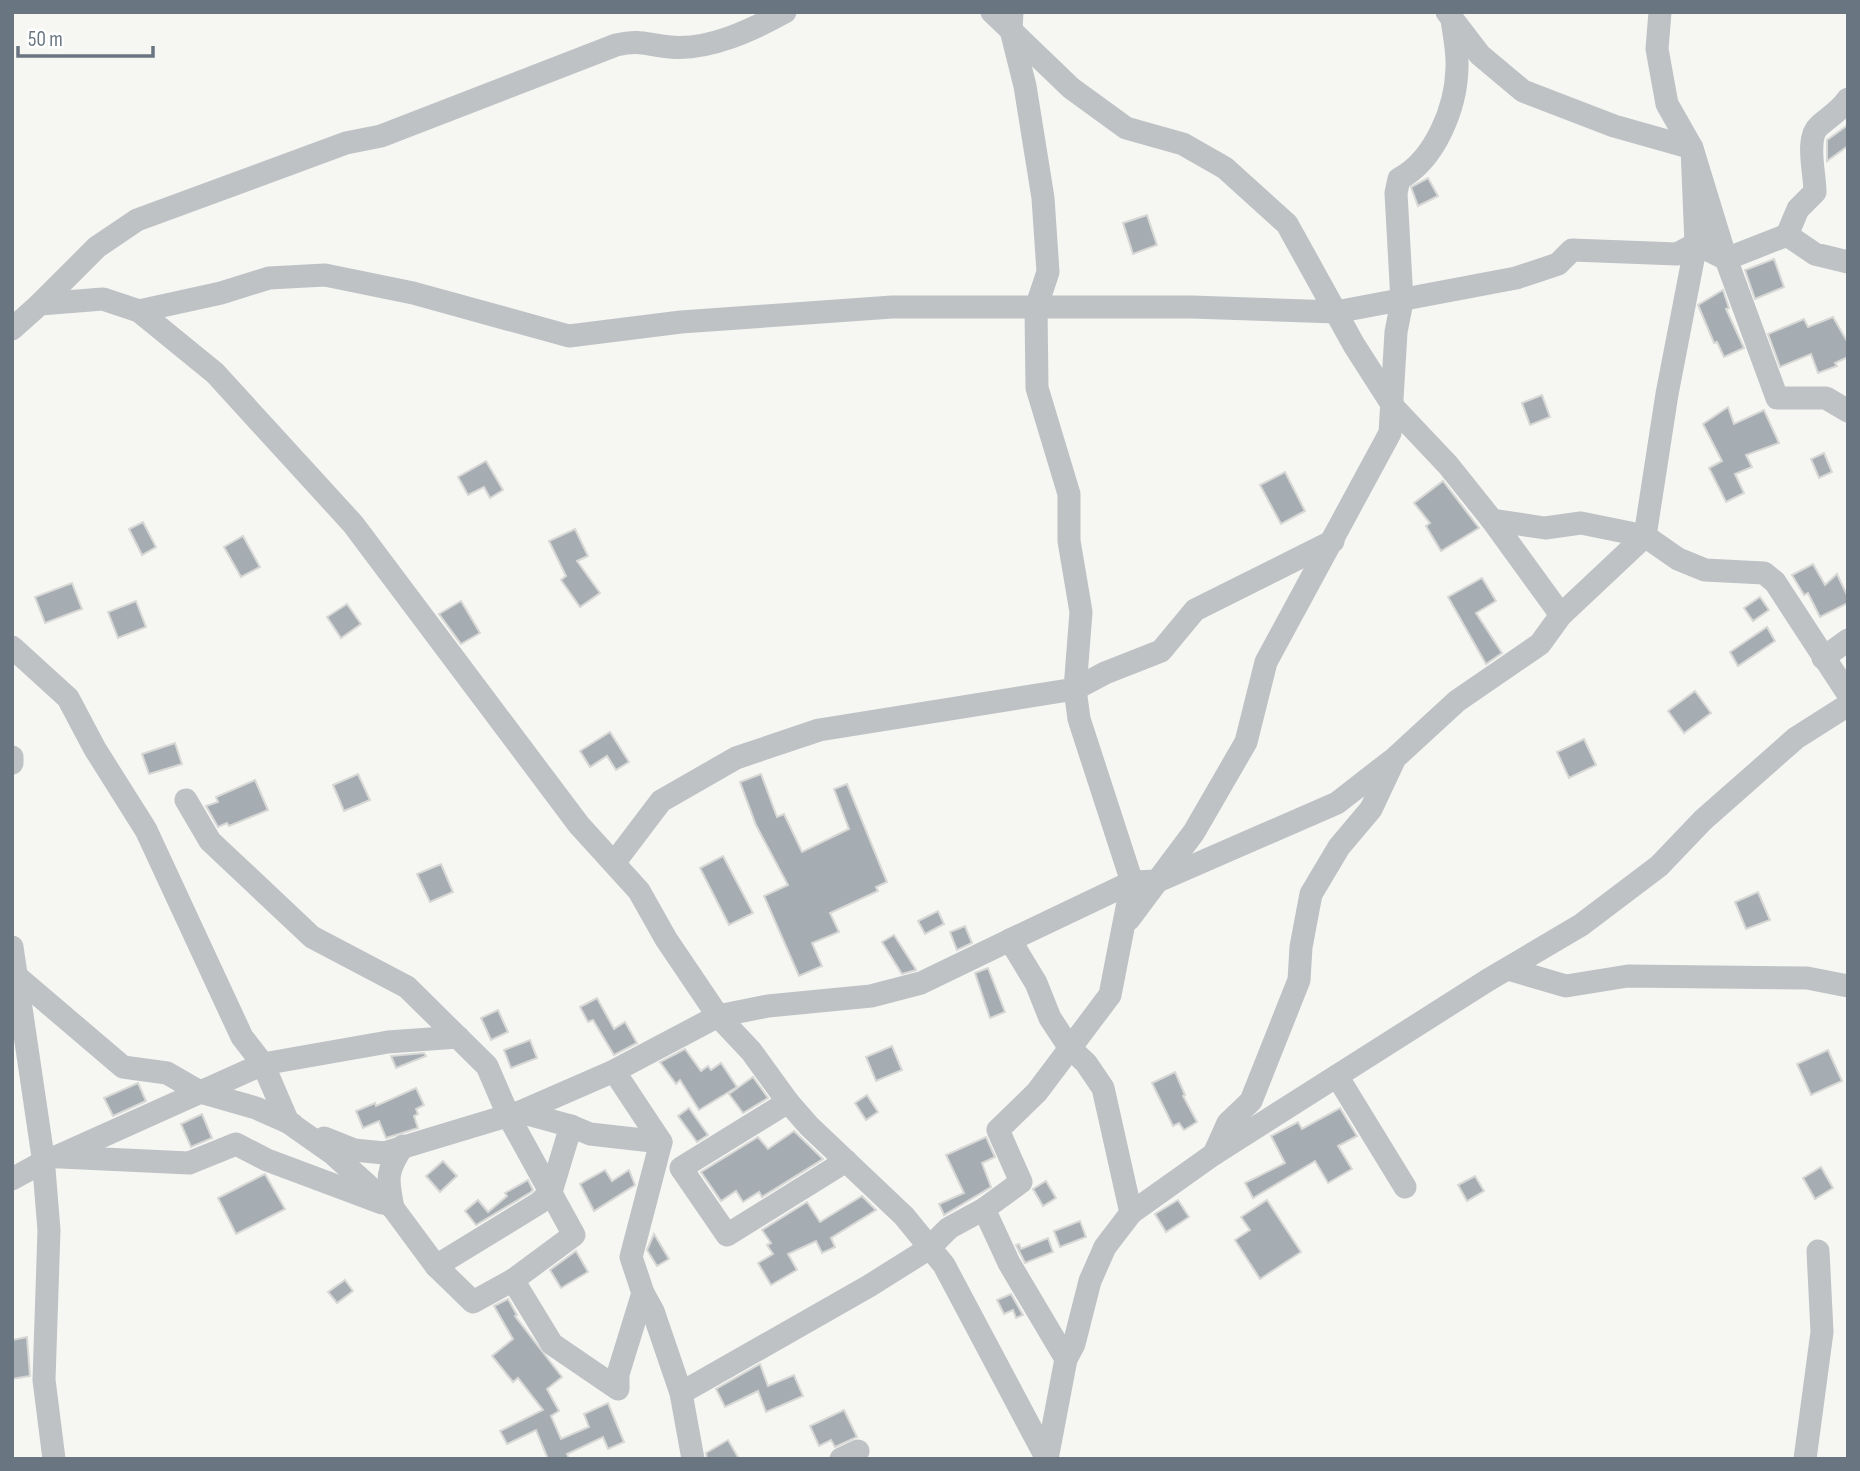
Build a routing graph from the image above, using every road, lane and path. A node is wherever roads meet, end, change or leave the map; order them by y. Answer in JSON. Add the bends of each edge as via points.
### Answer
{"nodes":[{"id":1,"x":785,"y":12,"type":"edge"},
{"id":2,"x":992,"y":12,"type":"edge"},
{"id":3,"x":1660,"y":12,"type":"edge"},
{"id":4,"x":1451,"y":15,"type":"edge"},
{"id":5,"x":1008,"y":18,"type":"edge"},
{"id":6,"x":1848,"y":99,"type":"edge"},
{"id":7,"x":1692,"y":148,"type":"junction"},
{"id":8,"x":1787,"y":235,"type":"junction"},
{"id":9,"x":1696,"y":244,"type":"junction"},
{"id":10,"x":1726,"y":259,"type":"junction"},
{"id":11,"x":1848,"y":262,"type":"edge"},
{"id":12,"x":1402,"y":301,"type":"junction"},
{"id":13,"x":40,"y":304,"type":"junction"},
{"id":14,"x":1036,"y":308,"type":"junction"},
{"id":15,"x":139,"y":311,"type":"junction"},
{"id":16,"x":1336,"y":312,"type":"junction"},
{"id":17,"x":12,"y":329,"type":"edge"},
{"id":18,"x":1392,"y":404,"type":"junction"},
{"id":19,"x":1848,"y":411,"type":"edge"},
{"id":20,"x":1492,"y":520,"type":"junction"},
{"id":21,"x":1645,"y":536,"type":"junction"},
{"id":22,"x":1333,"y":541,"type":"junction"},
{"id":23,"x":1561,"y":615,"type":"junction"},
{"id":24,"x":1848,"y":640,"type":"edge"},
{"id":25,"x":12,"y":647,"type":"edge"},
{"id":26,"x":1823,"y":658,"type":"junction"},
{"id":27,"x":1075,"y":689,"type":"junction"},
{"id":28,"x":1848,"y":694,"type":"edge"},
{"id":29,"x":1848,"y":705,"type":"edge"},
{"id":30,"x":12,"y":757,"type":"edge"},
{"id":31,"x":1395,"y":758,"type":"junction"},
{"id":32,"x":12,"y":763,"type":"edge"},
{"id":33,"x":186,"y":800,"type":"dead end"},
{"id":34,"x":614,"y":863,"type":"junction"},
{"id":35,"x":1158,"y":881,"type":"junction"},
{"id":36,"x":1132,"y":882,"type":"junction"},
{"id":37,"x":1122,"y":932,"type":"junction"},
{"id":38,"x":1010,"y":940,"type":"junction"},
{"id":39,"x":12,"y":947,"type":"edge"},
{"id":40,"x":1508,"y":969,"type":"junction"},
{"id":41,"x":15,"y":975,"type":"junction"},
{"id":42,"x":1848,"y":986,"type":"edge"},
{"id":43,"x":719,"y":1016,"type":"junction"},
{"id":44,"x":458,"y":1037,"type":"junction"},
{"id":45,"x":1069,"y":1047,"type":"junction"},
{"id":46,"x":263,"y":1065,"type":"junction"},
{"id":47,"x":614,"y":1071,"type":"junction"},
{"id":48,"x":1337,"y":1076,"type":"junction"},
{"id":49,"x":200,"y":1092,"type":"junction"},
{"id":50,"x":788,"y":1102,"type":"junction"},
{"id":51,"x":514,"y":1115,"type":"junction"},
{"id":52,"x":288,"y":1122,"type":"junction"},
{"id":53,"x":570,"y":1126,"type":"junction"},
{"id":54,"x":662,"y":1142,"type":"junction"},
{"id":55,"x":403,"y":1146,"type":"junction"},
{"id":56,"x":1214,"y":1154,"type":"junction"},
{"id":57,"x":48,"y":1159,"type":"junction"},
{"id":58,"x":846,"y":1161,"type":"junction"},
{"id":59,"x":12,"y":1179,"type":"edge"},
{"id":60,"x":1405,"y":1187,"type":"dead end"},
{"id":61,"x":551,"y":1192,"type":"junction"},
{"id":62,"x":393,"y":1208,"type":"junction"},
{"id":63,"x":984,"y":1209,"type":"junction"},
{"id":64,"x":1131,"y":1213,"type":"junction"},
{"id":65,"x":928,"y":1248,"type":"junction"},
{"id":66,"x":1818,"y":1251,"type":"dead end"},
{"id":67,"x":436,"y":1266,"type":"junction"},
{"id":68,"x":513,"y":1280,"type":"junction"},
{"id":69,"x":643,"y":1293,"type":"junction"},
{"id":70,"x":1066,"y":1359,"type":"junction"},
{"id":71,"x":681,"y":1393,"type":"junction"},
{"id":72,"x":54,"y":1459,"type":"edge"},
{"id":73,"x":693,"y":1459,"type":"edge"},
{"id":74,"x":1047,"y":1459,"type":"edge"},
{"id":75,"x":1805,"y":1459,"type":"edge"}],
"edges":[{"from":1,"to":13,"type":"street","via":[[705,45],[670,47],[636,40],[616,46],[380,136],[320,152],[137,220],[96,247]]},
{"from":2,"to":5,"type":"street"},
{"from":3,"to":7,"type":"street","via":[[1657,49],[1667,104]]},
{"from":4,"to":7,"type":"street","via":[[1480,55],[1523,91],[1614,126]]},
{"from":4,"to":12,"type":"street","via":[[1457,68],[1448,111],[1430,154],[1416,170],[1399,179],[1396,193]]},
{"from":5,"to":14,"type":"street","via":[[1025,86],[1043,198],[1048,272]]},
{"from":5,"to":16,"type":"street","via":[[1071,88],[1126,128],[1183,144],[1225,168],[1254,192],[1287,224]]},
{"from":6,"to":8,"type":"street","via":[[1816,128],[1810,144],[1815,192],[1798,209]]},
{"from":7,"to":9,"type":"street"},
{"from":7,"to":10,"type":"street"},
{"from":8,"to":10,"type":"street"},
{"from":8,"to":11,"type":"street","via":[[1815,254]]},
{"from":9,"to":10,"type":"street"},
{"from":9,"to":12,"type":"street","via":[[1677,254],[1572,250],[1558,264],[1516,278]]},
{"from":9,"to":21,"type":"street"},
{"from":10,"to":19,"type":"street","via":[[1777,398],[1826,398]]},
{"from":12,"to":16,"type":"street"},
{"from":12,"to":18,"type":"street"},
{"from":13,"to":15,"type":"street","via":[[103,299]]},
{"from":13,"to":17,"type":"street"},
{"from":14,"to":15,"type":"street","via":[[892,307],[681,322],[569,336],[413,293],[325,275],[269,278]]},
{"from":14,"to":16,"type":"street"},
{"from":14,"to":27,"type":"street","via":[[1037,388],[1069,494],[1069,541],[1081,612]]},
{"from":15,"to":34,"type":"street","via":[[215,373],[353,524],[579,825]]},
{"from":16,"to":18,"type":"street"},
{"from":18,"to":20,"type":"street"},
{"from":18,"to":22,"type":"street","via":[[1390,433]]},
{"from":20,"to":21,"type":"street","via":[[1545,527],[1581,523]]},
{"from":20,"to":23,"type":"street"},
{"from":21,"to":23,"type":"street"},
{"from":21,"to":26,"type":"street","via":[[1678,559],[1705,570],[1764,573],[1775,582]]},
{"from":22,"to":27,"type":"street","via":[[1195,610],[1161,651]]},
{"from":22,"to":35,"type":"street","via":[[1266,662],[1246,742],[1194,832]]},
{"from":23,"to":31,"type":"street","via":[[1540,644],[1457,701]]},
{"from":24,"to":26,"type":"street"},
{"from":25,"to":46,"type":"street","via":[[68,698],[94,749],[146,830],[242,1037]]},
{"from":26,"to":28,"type":"street"},
{"from":27,"to":34,"type":"street","via":[[819,730],[736,758],[661,801]]},
{"from":27,"to":36,"type":"street","via":[[1079,719]]},
{"from":29,"to":40,"type":"street","via":[[1796,738],[1703,820],[1659,866],[1581,925]]},
{"from":30,"to":32,"type":"street"},
{"from":31,"to":35,"type":"street","via":[[1338,803]]},
{"from":31,"to":56,"type":"street","via":[[1371,809],[1339,847],[1311,894],[1299,980],[1251,1101],[1228,1123]]},
{"from":33,"to":44,"type":"street","via":[[210,841],[312,937],[407,987]]},
{"from":34,"to":43,"type":"street","via":[[639,891]]},
{"from":35,"to":36,"type":"street"},
{"from":35,"to":37,"type":"street","via":[[1135,907]]},
{"from":36,"to":37,"type":"street"},
{"from":36,"to":38,"type":"street"},
{"from":37,"to":45,"type":"street","via":[[1110,995]]},
{"from":38,"to":43,"type":"street","via":[[921,983],[871,996],[768,1006]]},
{"from":38,"to":45,"type":"street"},
{"from":39,"to":41,"type":"street"},
{"from":40,"to":42,"type":"street","via":[[1566,986],[1628,976],[1807,978]]},
{"from":40,"to":48,"type":"street"},
{"from":41,"to":49,"type":"street","via":[[123,1067],[167,1073]]},
{"from":41,"to":57,"type":"street"},
{"from":43,"to":47,"type":"street"},
{"from":43,"to":50,"type":"street"},
{"from":44,"to":46,"type":"street","via":[[388,1042]]},
{"from":44,"to":51,"type":"street","via":[[487,1066]]},
{"from":45,"to":63,"type":"street","via":[[1037,1092],[998,1130],[1021,1182]]},
{"from":45,"to":64,"type":"street","via":[[1103,1088]]},
{"from":46,"to":49,"type":"street"},
{"from":46,"to":52,"type":"street"},
{"from":47,"to":51,"type":"street"},
{"from":47,"to":54,"type":"street"},
{"from":48,"to":56,"type":"street"},
{"from":48,"to":60,"type":"street"},
{"from":49,"to":52,"type":"street"},
{"from":49,"to":57,"type":"street"},
{"from":50,"to":58,"type":"street"},
{"from":50,"to":58,"type":"street","via":[[681,1168],[727,1235]]},
{"from":51,"to":53,"type":"street"},
{"from":51,"to":55,"type":"street"},
{"from":51,"to":61,"type":"street"},
{"from":52,"to":55,"type":"street","via":[[354,1150],[384,1153]]},
{"from":52,"to":62,"type":"street","via":[[332,1153]]},
{"from":53,"to":54,"type":"street","via":[[590,1134]]},
{"from":53,"to":61,"type":"street"},
{"from":54,"to":69,"type":"street","via":[[631,1257]]},
{"from":55,"to":62,"type":"street","via":[[390,1166]]},
{"from":56,"to":64,"type":"street"},
{"from":57,"to":59,"type":"street"},
{"from":57,"to":62,"type":"street","via":[[189,1163],[236,1144]]},
{"from":57,"to":72,"type":"street","via":[[44,1380]]},
{"from":58,"to":65,"type":"street","via":[[904,1216]]},
{"from":61,"to":67,"type":"street"},
{"from":61,"to":68,"type":"street","via":[[574,1235]]},
{"from":62,"to":67,"type":"street"},
{"from":63,"to":65,"type":"street","via":[[949,1227]]},
{"from":63,"to":70,"type":"street"},
{"from":64,"to":70,"type":"street","via":[[1105,1247]]},
{"from":65,"to":71,"type":"street"},
{"from":65,"to":74,"type":"street","via":[[944,1265]]},
{"from":66,"to":75,"type":"street","via":[[1822,1332]]},
{"from":67,"to":68,"type":"street","via":[[473,1303]]},
{"from":68,"to":69,"type":"street","via":[[552,1344],[618,1390],[618,1374]]},
{"from":69,"to":71,"type":"street"},
{"from":70,"to":74,"type":"street"},
{"from":71,"to":73,"type":"street"}]}
